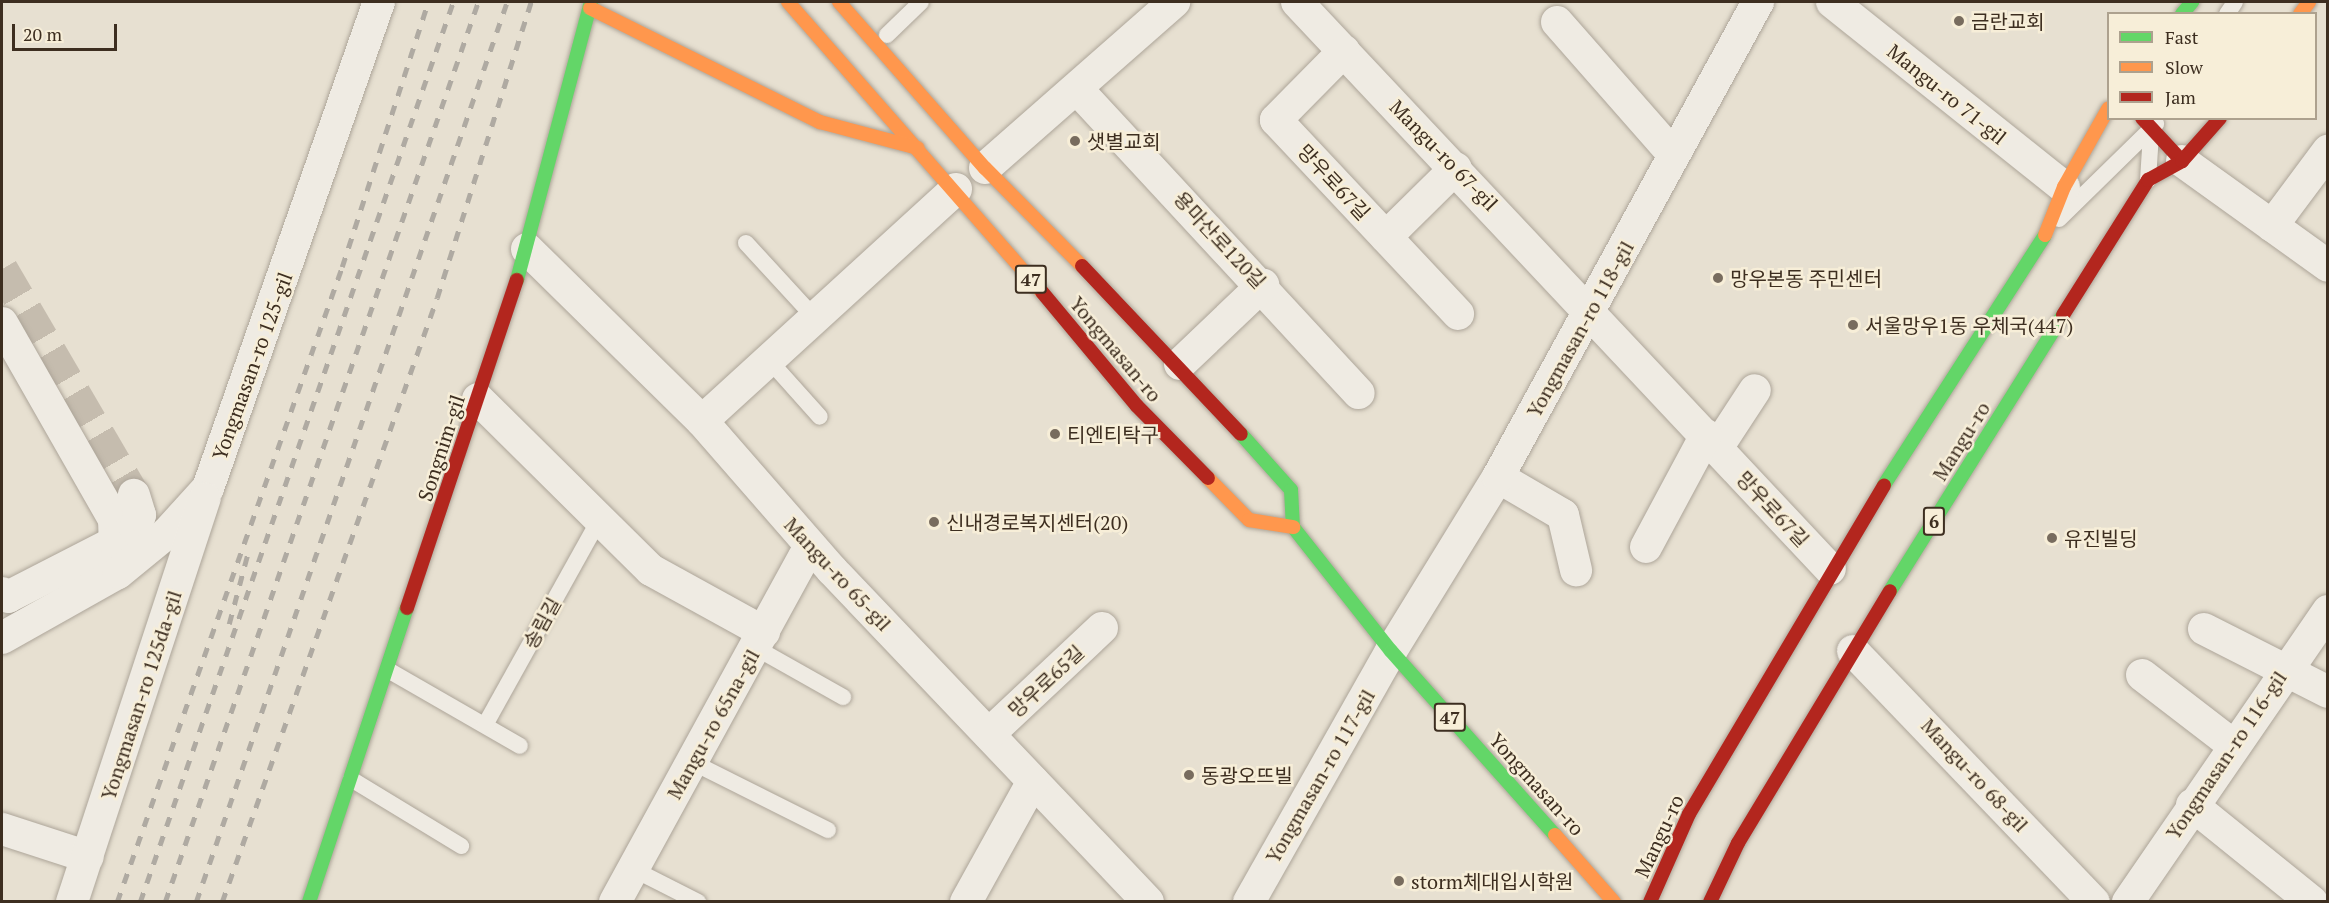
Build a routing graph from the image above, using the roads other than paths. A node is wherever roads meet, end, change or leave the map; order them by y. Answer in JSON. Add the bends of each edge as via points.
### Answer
{"nodes":[{"id":1,"x":379,"y":2,"type":"edge"},
{"id":2,"x":788,"y":2,"type":"edge"},
{"id":3,"x":839,"y":2,"type":"edge"},
{"id":4,"x":921,"y":2,"type":"edge"},
{"id":5,"x":1173,"y":2,"type":"edge"},
{"id":6,"x":1297,"y":2,"type":"edge"},
{"id":7,"x":1758,"y":2,"type":"edge"},
{"id":8,"x":1832,"y":2,"type":"edge"},
{"id":9,"x":591,"y":5,"type":"edge"},
{"id":10,"x":877,"y":18,"type":"dead end"},
{"id":11,"x":1557,"y":22,"type":"dead end"},
{"id":12,"x":887,"y":35,"type":"junction"},
{"id":13,"x":1344,"y":51,"type":"junction"},
{"id":14,"x":913,"y":86,"type":"junction"},
{"id":15,"x":1078,"y":90,"type":"junction"},
{"id":16,"x":2107,"y":112,"type":"edge"},
{"id":17,"x":2218,"y":120,"type":"edge"},
{"id":18,"x":2151,"y":123,"type":"edge"},
{"id":19,"x":918,"y":147,"type":"junction"},
{"id":20,"x":2328,"y":151,"type":"edge"},
{"id":21,"x":1674,"y":155,"type":"junction"},
{"id":22,"x":2182,"y":161,"type":"junction"},
{"id":23,"x":985,"y":168,"type":"junction"},
{"id":24,"x":1456,"y":168,"type":"junction"},
{"id":25,"x":2148,"y":180,"type":"junction"},
{"id":26,"x":2064,"y":187,"type":"junction"},
{"id":27,"x":956,"y":189,"type":"junction"},
{"id":28,"x":2272,"y":226,"type":"junction"},
{"id":29,"x":2046,"y":233,"type":"junction"},
{"id":30,"x":1386,"y":237,"type":"junction"},
{"id":31,"x":746,"y":243,"type":"dead end"},
{"id":32,"x":527,"y":249,"type":"junction"},
{"id":33,"x":2328,"y":266,"type":"edge"},
{"id":34,"x":1263,"y":285,"type":"junction"},
{"id":35,"x":1592,"y":309,"type":"junction"},
{"id":36,"x":1458,"y":314,"type":"dead end"},
{"id":37,"x":815,"y":318,"type":"junction"},
{"id":38,"x":2,"y":323,"type":"edge"},
{"id":39,"x":769,"y":360,"type":"junction"},
{"id":40,"x":1180,"y":364,"type":"junction"},
{"id":41,"x":1755,"y":390,"type":"dead end"},
{"id":42,"x":1359,"y":393,"type":"dead end"},
{"id":43,"x":478,"y":399,"type":"junction"},
{"id":44,"x":820,"y":417,"type":"dead end"},
{"id":45,"x":702,"y":421,"type":"junction"},
{"id":46,"x":1712,"y":442,"type":"junction"},
{"id":47,"x":1498,"y":477,"type":"junction"},
{"id":48,"x":208,"y":488,"type":"junction"},
{"id":49,"x":134,"y":495,"type":"tunnel mouth"},
{"id":50,"x":599,"y":520,"type":"junction"},
{"id":51,"x":1293,"y":527,"type":"junction"},
{"id":52,"x":115,"y":542,"type":"junction"},
{"id":53,"x":810,"y":546,"type":"junction"},
{"id":54,"x":1646,"y":547,"type":"dead end"},
{"id":55,"x":1830,"y":568,"type":"junction"},
{"id":56,"x":1576,"y":570,"type":"dead end"},
{"id":57,"x":2,"y":593,"type":"edge"},
{"id":58,"x":2328,"y":610,"type":"edge"},
{"id":59,"x":1102,"y":628,"type":"dead end"},
{"id":60,"x":2204,"y":629,"type":"dead end"},
{"id":61,"x":2,"y":638,"type":"edge"},
{"id":62,"x":760,"y":640,"type":"junction"},
{"id":63,"x":1391,"y":651,"type":"junction"},
{"id":64,"x":1853,"y":651,"type":"junction"},
{"id":65,"x":388,"y":670,"type":"junction"},
{"id":66,"x":2283,"y":672,"type":"junction"},
{"id":67,"x":2142,"y":675,"type":"dead end"},
{"id":68,"x":2328,"y":692,"type":"edge"},
{"id":69,"x":843,"y":697,"type":"dead end"},
{"id":70,"x":485,"y":725,"type":"junction"},
{"id":71,"x":989,"y":734,"type":"junction"},
{"id":72,"x":2233,"y":745,"type":"junction"},
{"id":73,"x":520,"y":746,"type":"dead end"},
{"id":74,"x":692,"y":762,"type":"junction"},
{"id":75,"x":351,"y":779,"type":"junction"},
{"id":76,"x":1033,"y":781,"type":"junction"},
{"id":77,"x":2192,"y":805,"type":"junction"},
{"id":78,"x":2,"y":829,"type":"edge"},
{"id":79,"x":828,"y":830,"type":"dead end"},
{"id":80,"x":461,"y":846,"type":"dead end"},
{"id":81,"x":88,"y":857,"type":"junction"},
{"id":82,"x":633,"y":868,"type":"junction"},
{"id":83,"x":72,"y":902,"type":"edge"},
{"id":84,"x":309,"y":902,"type":"edge"},
{"id":85,"x":615,"y":902,"type":"edge"},
{"id":86,"x":698,"y":902,"type":"edge"},
{"id":87,"x":966,"y":902,"type":"edge"},
{"id":88,"x":1148,"y":902,"type":"edge"},
{"id":89,"x":1249,"y":902,"type":"edge"},
{"id":90,"x":1614,"y":902,"type":"edge"},
{"id":91,"x":1650,"y":902,"type":"edge"},
{"id":92,"x":1710,"y":902,"type":"edge"},
{"id":93,"x":2094,"y":902,"type":"edge"},
{"id":94,"x":2128,"y":902,"type":"edge"},
{"id":95,"x":2312,"y":902,"type":"edge"}],
"edges":[{"from":1,"to":48,"type":"street","name":"Yongmasan-ro 125-gil"},
{"from":2,"to":19,"type":"main road","name":"Yongmasan-ro","number":"47"},
{"from":3,"to":14,"type":"main road","name":"Yongmasan-ro","number":"47"},
{"from":4,"to":12,"type":"lane"},
{"from":5,"to":15,"type":"street"},
{"from":6,"to":13,"type":"street","name":"Mangu-ro 67-gil"},
{"from":7,"to":21,"type":"street","name":"Yongmasan-ro 118-gil"},
{"from":8,"to":26,"type":"street","name":"Mangu-ro 71-gil"},
{"from":9,"to":19,"type":"main road","via":[[820,122]]},
{"from":9,"to":32,"type":"main road","name":"Songnim-gil"},
{"from":10,"to":12,"type":"main road"},
{"from":11,"to":21,"type":"street"},
{"from":12,"to":14,"type":"main road"},
{"from":13,"to":24,"type":"street","name":"Mangu-ro 67-gil"},
{"from":13,"to":30,"type":"street","name":"망우로67길","via":[[1276,120]]},
{"from":14,"to":23,"type":"main road","name":"Yongmasan-ro","number":"47"},
{"from":15,"to":23,"type":"street"},
{"from":15,"to":34,"type":"street","name":"용마산로120길"},
{"from":16,"to":26,"type":"main road","name":"Mangu-ro"},
{"from":17,"to":22,"type":"main road","name":"Mangu-ro","number":"6"},
{"from":18,"to":22,"type":"main road"},
{"from":18,"to":25,"type":"lane"},
{"from":18,"to":29,"type":"lane"},
{"from":19,"to":27,"type":"main road","name":"Yongmasan-ro","number":"47"},
{"from":20,"to":28,"type":"street"},
{"from":21,"to":35,"type":"street","name":"Yongmasan-ro 118-gil"},
{"from":22,"to":25,"type":"main road","name":"Mangu-ro","number":"6"},
{"from":22,"to":28,"type":"street"},
{"from":23,"to":40,"type":"main road","name":"Yongmasan-ro","number":"47"},
{"from":24,"to":30,"type":"street"},
{"from":24,"to":35,"type":"street","name":"Mangu-ro 67-gil"},
{"from":25,"to":64,"type":"main road","name":"Mangu-ro","number":"6"},
{"from":26,"to":29,"type":"main road","name":"Mangu-ro"},
{"from":27,"to":37,"type":"street"},
{"from":27,"to":51,"type":"main road","name":"Yongmasan-ro","number":"47","via":[[1137,406],[1241,512],[1249,520]]},
{"from":28,"to":33,"type":"street"},
{"from":29,"to":55,"type":"main road","name":"Mangu-ro"},
{"from":30,"to":36,"type":"street","name":"망우로67길"},
{"from":31,"to":37,"type":"lane"},
{"from":32,"to":43,"type":"main road","name":"Songnim-gil"},
{"from":32,"to":45,"type":"street","name":"Mangu-ro 65-gil"},
{"from":34,"to":40,"type":"street"},
{"from":34,"to":42,"type":"street","name":"용마산로120길"},
{"from":35,"to":46,"type":"street","name":"망우로67길"},
{"from":35,"to":47,"type":"street","name":"Yongmasan-ro 118-gil"},
{"from":37,"to":39,"type":"street"},
{"from":38,"to":52,"type":"street","via":[[114,519]]},
{"from":39,"to":44,"type":"lane"},
{"from":39,"to":45,"type":"street"},
{"from":40,"to":51,"type":"main road","name":"Yongmasan-ro","number":"47","via":[[1291,490]]},
{"from":41,"to":46,"type":"street"},
{"from":43,"to":50,"type":"street"},
{"from":43,"to":65,"type":"main road","name":"Songnim-gil"},
{"from":45,"to":53,"type":"street","name":"Mangu-ro 65-gil"},
{"from":46,"to":54,"type":"street"},
{"from":46,"to":55,"type":"street","name":"망우로67길"},
{"from":47,"to":56,"type":"street","via":[[1563,515]]},
{"from":47,"to":63,"type":"street","name":"Yongmasan-ro 118-gil"},
{"from":48,"to":61,"type":"street","name":"Yongmasan-ro 125-gil","via":[[167,533],[118,573]]},
{"from":48,"to":81,"type":"street","name":"Yongmasan-ro 125da-gil"},
{"from":49,"to":52,"type":"street","via":[[140,515],[135,528]]},
{"from":50,"to":62,"type":"street","via":[[651,570]]},
{"from":50,"to":70,"type":"lane","name":"송림길"},
{"from":51,"to":63,"type":"main road","name":"Yongmasan-ro","number":"47"},
{"from":52,"to":57,"type":"street","via":[[8,597]]},
{"from":53,"to":62,"type":"street","name":"Mangu-ro 65na-gil"},
{"from":53,"to":71,"type":"street","name":"Mangu-ro 65-gil"},
{"from":55,"to":91,"type":"main road","name":"Mangu-ro","via":[[1689,814]]},
{"from":58,"to":66,"type":"street","name":"Yongmasan-ro 116-gil"},
{"from":59,"to":71,"type":"street","name":"망우로65길"},
{"from":60,"to":66,"type":"street"},
{"from":62,"to":69,"type":"lane"},
{"from":62,"to":74,"type":"street","name":"Mangu-ro 65na-gil"},
{"from":63,"to":89,"type":"street","name":"Yongmasan-ro 117-gil"},
{"from":63,"to":90,"type":"main road","name":"Yongmasan-ro","number":"47"},
{"from":64,"to":92,"type":"main road","name":"Mangu-ro","number":"6","via":[[1738,843]]},
{"from":64,"to":93,"type":"street","name":"Mangu-ro 68-gil"},
{"from":65,"to":70,"type":"lane"},
{"from":65,"to":75,"type":"main road","name":"Songnim-gil"},
{"from":66,"to":68,"type":"street"},
{"from":66,"to":72,"type":"street","name":"Yongmasan-ro 116-gil"},
{"from":67,"to":72,"type":"street"},
{"from":70,"to":73,"type":"lane"},
{"from":71,"to":76,"type":"street","name":"Mangu-ro 65-gil"},
{"from":72,"to":77,"type":"street","name":"Yongmasan-ro 116-gil"},
{"from":74,"to":79,"type":"lane"},
{"from":74,"to":82,"type":"street","name":"Mangu-ro 65na-gil"},
{"from":75,"to":80,"type":"lane"},
{"from":75,"to":84,"type":"main road","name":"Songnim-gil"},
{"from":76,"to":87,"type":"street"},
{"from":76,"to":88,"type":"street","name":"Mangu-ro 65-gil"},
{"from":77,"to":94,"type":"street","name":"Yongmasan-ro 116-gil"},
{"from":77,"to":95,"type":"street"},
{"from":78,"to":81,"type":"street"},
{"from":81,"to":83,"type":"street","name":"Yongmasan-ro 125da-gil"},
{"from":82,"to":85,"type":"street","name":"Mangu-ro 65na-gil"},
{"from":82,"to":86,"type":"lane"}]}
